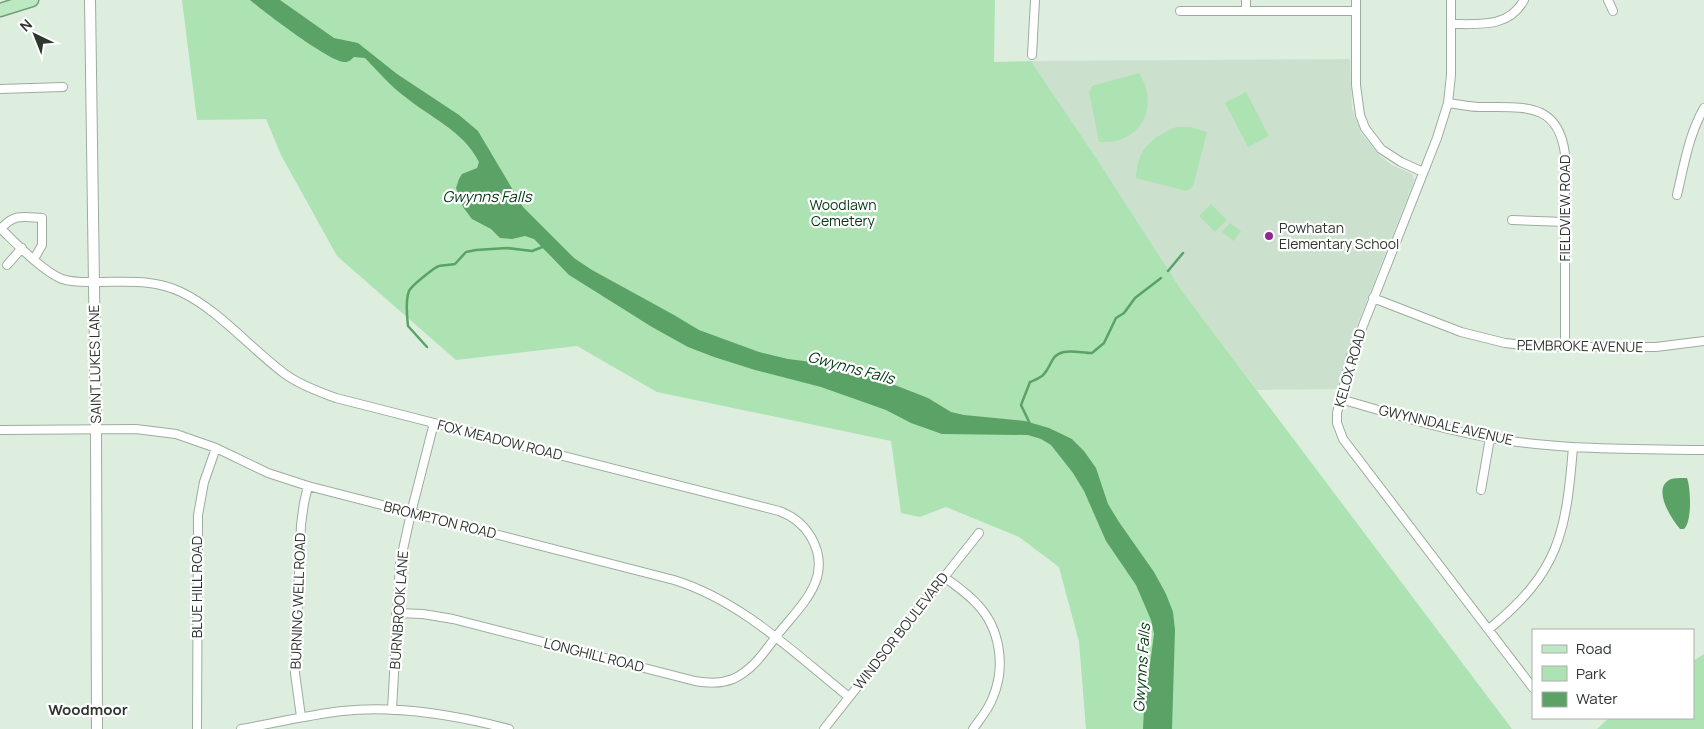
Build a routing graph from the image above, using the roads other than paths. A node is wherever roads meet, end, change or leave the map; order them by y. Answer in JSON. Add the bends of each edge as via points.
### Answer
{"nodes":[{"id":1,"x":32,"y":0,"type":"edge"},
{"id":2,"x":90,"y":0,"type":"edge"},
{"id":3,"x":1035,"y":0,"type":"edge"},
{"id":4,"x":1246,"y":0,"type":"edge"},
{"id":5,"x":1356,"y":0,"type":"edge"},
{"id":6,"x":1451,"y":0,"type":"edge"},
{"id":7,"x":1524,"y":0,"type":"edge"},
{"id":8,"x":1608,"y":0,"type":"edge"},
{"id":9,"x":0,"y":10,"type":"edge"},
{"id":10,"x":1613,"y":10,"type":"dead end"},
{"id":11,"x":1180,"y":11,"type":"dead end"},
{"id":12,"x":1246,"y":11,"type":"junction"},
{"id":13,"x":1356,"y":12,"type":"junction"},
{"id":14,"x":1451,"y":24,"type":"junction"},
{"id":15,"x":1032,"y":55,"type":"dead end"},
{"id":16,"x":64,"y":87,"type":"dead end"},
{"id":17,"x":0,"y":90,"type":"edge"},
{"id":18,"x":1448,"y":102,"type":"junction"},
{"id":19,"x":1704,"y":108,"type":"edge"},
{"id":20,"x":1423,"y":172,"type":"junction"},
{"id":21,"x":1677,"y":195,"type":"dead end"},
{"id":22,"x":1512,"y":220,"type":"dead end"},
{"id":23,"x":1565,"y":222,"type":"junction"},
{"id":24,"x":0,"y":229,"type":"edge"},
{"id":25,"x":22,"y":248,"type":"junction"},
{"id":26,"x":34,"y":259,"type":"junction"},
{"id":27,"x":7,"y":265,"type":"dead end"},
{"id":28,"x":94,"y":282,"type":"junction"},
{"id":29,"x":1373,"y":298,"type":"junction"},
{"id":30,"x":1704,"y":341,"type":"edge"},
{"id":31,"x":1565,"y":347,"type":"junction"},
{"id":32,"x":1340,"y":399,"type":"junction"},
{"id":33,"x":434,"y":423,"type":"junction"},
{"id":34,"x":96,"y":428,"type":"junction"},
{"id":35,"x":0,"y":430,"type":"edge"},
{"id":36,"x":1490,"y":438,"type":"junction"},
{"id":37,"x":1573,"y":447,"type":"junction"},
{"id":38,"x":216,"y":448,"type":"junction"},
{"id":39,"x":1704,"y":450,"type":"edge"},
{"id":40,"x":308,"y":486,"type":"junction"},
{"id":41,"x":1481,"y":490,"type":"dead end"},
{"id":42,"x":411,"y":513,"type":"junction"},
{"id":43,"x":979,"y":533,"type":"dead end"},
{"id":44,"x":944,"y":577,"type":"junction"},
{"id":45,"x":396,"y":613,"type":"junction"},
{"id":46,"x":1488,"y":629,"type":"junction"},
{"id":47,"x":775,"y":638,"type":"junction"},
{"id":48,"x":1532,"y":687,"type":"edge"},
{"id":49,"x":849,"y":697,"type":"junction"},
{"id":50,"x":392,"y":710,"type":"junction"},
{"id":51,"x":301,"y":717,"type":"junction"},
{"id":52,"x":97,"y":729,"type":"edge"},
{"id":53,"x":197,"y":729,"type":"edge"},
{"id":54,"x":240,"y":729,"type":"edge"},
{"id":55,"x":509,"y":729,"type":"edge"},
{"id":56,"x":824,"y":729,"type":"edge"},
{"id":57,"x":973,"y":729,"type":"edge"}],
"edges":[{"from":1,"to":9,"type":"main road"},
{"from":2,"to":28,"type":"street","name":"SAINT LUKES LANE"},
{"from":3,"to":15,"type":"street"},
{"from":4,"to":12,"type":"street"},
{"from":5,"to":13,"type":"street"},
{"from":6,"to":14,"type":"street","name":"KELOX ROAD"},
{"from":7,"to":14,"type":"street","via":[[1503,21]]},
{"from":8,"to":10,"type":"street"},
{"from":11,"to":12,"type":"street"},
{"from":12,"to":13,"type":"street"},
{"from":13,"to":20,"type":"street","via":[[1356,85],[1365,128],[1390,156]]},
{"from":14,"to":18,"type":"street","name":"KELOX ROAD"},
{"from":16,"to":17,"type":"street"},
{"from":18,"to":20,"type":"street","name":"KELOX ROAD"},
{"from":18,"to":23,"type":"street","name":"FIELDVIEW ROAD","via":[[1478,107],[1523,107],[1551,120],[1562,136],[1565,154]]},
{"from":19,"to":21,"type":"street","via":[[1685,157]]},
{"from":20,"to":29,"type":"street","name":"KELOX ROAD"},
{"from":22,"to":23,"type":"street"},
{"from":23,"to":31,"type":"street","name":"FIELDVIEW ROAD"},
{"from":24,"to":25,"type":"street","name":"FOX MEADOW ROAD"},
{"from":24,"to":26,"type":"street","via":[[12,218],[42,218],[42,246]]},
{"from":25,"to":26,"type":"street","name":"FOX MEADOW ROAD"},
{"from":25,"to":27,"type":"street"},
{"from":26,"to":28,"type":"street","name":"FOX MEADOW ROAD","via":[[59,278]]},
{"from":28,"to":33,"type":"street","name":"FOX MEADOW ROAD","via":[[147,282],[181,292],[208,309],[272,364],[301,384],[336,398]]},
{"from":28,"to":34,"type":"street","name":"SAINT LUKES LANE"},
{"from":29,"to":31,"type":"street","name":"PEMBROKE AVENUE","via":[[1483,338],[1521,346]]},
{"from":29,"to":32,"type":"street","name":"KELOX ROAD"},
{"from":30,"to":31,"type":"street","name":"PEMBROKE AVENUE","via":[[1656,347]]},
{"from":32,"to":36,"type":"street","name":"GWYNNDALE AVENUE"},
{"from":32,"to":46,"type":"street","name":"KELOX ROAD","via":[[1337,423],[1343,439]]},
{"from":33,"to":42,"type":"street","name":"BURNBROOK LANE"},
{"from":33,"to":47,"type":"street","name":"FOX MEADOW ROAD","via":[[779,511],[795,519],[815,544],[819,571],[808,596]]},
{"from":34,"to":35,"type":"street","name":"BROMPTON ROAD"},
{"from":34,"to":38,"type":"street","name":"BROMPTON ROAD","via":[[176,434]]},
{"from":34,"to":52,"type":"street","name":"SAINT LUKES LANE"},
{"from":36,"to":37,"type":"street","name":"GWYNNDALE AVENUE"},
{"from":36,"to":41,"type":"street"},
{"from":37,"to":39,"type":"street","name":"GWYNNDALE AVENUE"},
{"from":37,"to":46,"type":"street","via":[[1567,508],[1551,559],[1520,602]]},
{"from":38,"to":40,"type":"street","name":"BROMPTON ROAD","via":[[268,473]]},
{"from":38,"to":53,"type":"street","name":"BLUE HILL ROAD","via":[[204,482],[198,515]]},
{"from":40,"to":42,"type":"street","name":"BROMPTON ROAD"},
{"from":40,"to":51,"type":"street","name":"BURNING WELL ROAD","via":[[301,525],[296,661]]},
{"from":42,"to":45,"type":"street","name":"BURNBROOK LANE","via":[[400,563]]},
{"from":42,"to":47,"type":"street","name":"BROMPTON ROAD","via":[[691,585],[727,603]]},
{"from":43,"to":44,"type":"street","name":"WINDSOR BOULEVARD"},
{"from":44,"to":49,"type":"street","name":"WINDSOR BOULEVARD"},
{"from":44,"to":57,"type":"street","via":[[978,604],[992,626],[1000,655],[998,685],[988,709]]},
{"from":45,"to":47,"type":"street","name":"LONGHILL ROAD","via":[[453,619],[708,683],[719,683],[740,675],[758,660]]},
{"from":45,"to":50,"type":"street","name":"BURNBROOK LANE"},
{"from":46,"to":48,"type":"street","name":"KELOX ROAD"},
{"from":47,"to":49,"type":"street","name":"BROMPTON ROAD"},
{"from":49,"to":56,"type":"street","name":"WINDSOR BOULEVARD"},
{"from":50,"to":51,"type":"street","via":[[344,711]]},
{"from":50,"to":55,"type":"street","via":[[443,714]]},
{"from":51,"to":54,"type":"street"}]}
